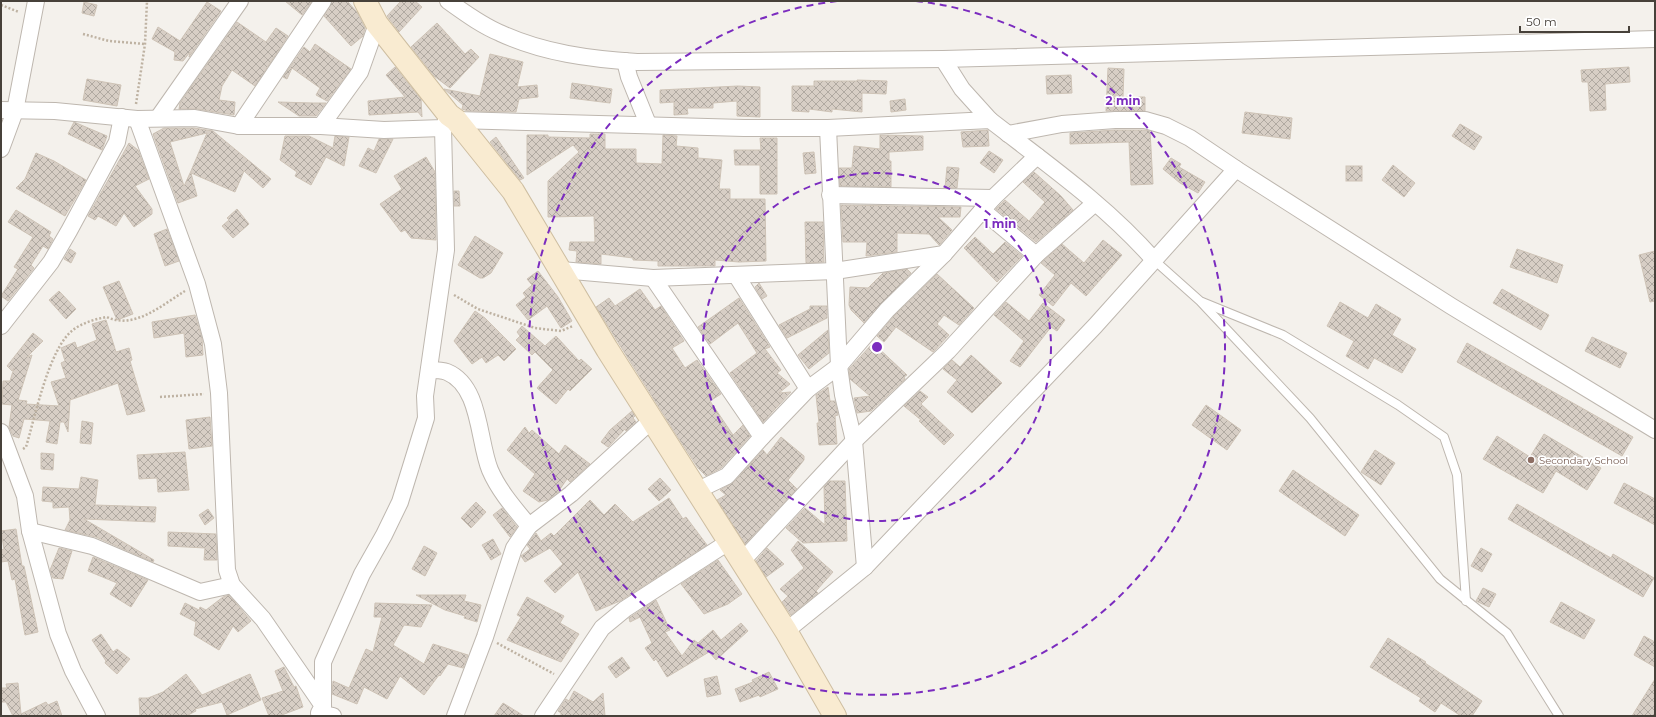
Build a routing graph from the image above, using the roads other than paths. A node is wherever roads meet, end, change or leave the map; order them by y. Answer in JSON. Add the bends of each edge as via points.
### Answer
{"nodes":[{"id":1,"x":36,"y":1,"type":"edge"},
{"id":2,"x":240,"y":1,"type":"edge"},
{"id":3,"x":323,"y":1,"type":"edge"},
{"id":4,"x":365,"y":1,"type":"edge"},
{"id":5,"x":448,"y":1,"type":"edge"},
{"id":6,"x":377,"y":24,"type":"junction"},
{"id":7,"x":1655,"y":39,"type":"edge"},
{"id":8,"x":944,"y":59,"type":"junction"},
{"id":9,"x":625,"y":61,"type":"junction"},
{"id":10,"x":8,"y":110,"type":"edge"},
{"id":11,"x":131,"y":118,"type":"junction"},
{"id":12,"x":158,"y":118,"type":"junction"},
{"id":13,"x":990,"y":120,"type":"junction"},
{"id":14,"x":449,"y":121,"type":"junction"},
{"id":15,"x":648,"y":124,"type":"junction"},
{"id":16,"x":239,"y":126,"type":"junction"},
{"id":17,"x":321,"y":126,"type":"junction"},
{"id":18,"x":828,"y":128,"type":"junction"},
{"id":19,"x":1008,"y":134,"type":"junction"},
{"id":20,"x":1,"y":149,"type":"edge"},
{"id":21,"x":1037,"y":156,"type":"junction"},
{"id":22,"x":1236,"y":169,"type":"junction"},
{"id":23,"x":830,"y":195,"type":"junction"},
{"id":24,"x":1095,"y":203,"type":"junction"},
{"id":25,"x":987,"y":204,"type":"junction"},
{"id":26,"x":944,"y":254,"type":"junction"},
{"id":27,"x":1036,"y":255,"type":"junction"},
{"id":28,"x":1154,"y":260,"type":"junction"},
{"id":29,"x":561,"y":270,"type":"junction"},
{"id":30,"x":836,"y":271,"type":"junction"},
{"id":31,"x":736,"y":275,"type":"junction"},
{"id":32,"x":653,"y":278,"type":"junction"},
{"id":33,"x":1200,"y":301,"type":"junction"},
{"id":34,"x":1,"y":326,"type":"edge"},
{"id":35,"x":839,"y":366,"type":"junction"},
{"id":36,"x":429,"y":370,"type":"junction"},
{"id":37,"x":808,"y":389,"type":"junction"},
{"id":38,"x":652,"y":420,"type":"junction"},
{"id":39,"x":1655,"y":430,"type":"edge"},
{"id":40,"x":1,"y":432,"type":"edge"},
{"id":41,"x":762,"y":437,"type":"junction"},
{"id":42,"x":854,"y":441,"type":"junction"},
{"id":43,"x":696,"y":491,"type":"junction"},
{"id":44,"x":528,"y":526,"type":"junction"},
{"id":45,"x":30,"y":531,"type":"junction"},
{"id":46,"x":730,"y":541,"type":"junction"},
{"id":47,"x":742,"y":561,"type":"junction"},
{"id":48,"x":865,"y":567,"type":"junction"},
{"id":49,"x":232,"y":585,"type":"junction"},
{"id":50,"x":1466,"y":600,"type":"junction"},
{"id":51,"x":786,"y":631,"type":"junction"},
{"id":52,"x":321,"y":714,"type":"edge"},
{"id":53,"x":97,"y":716,"type":"edge"},
{"id":54,"x":455,"y":716,"type":"edge"},
{"id":55,"x":543,"y":716,"type":"edge"},
{"id":56,"x":835,"y":716,"type":"edge"},
{"id":57,"x":1559,"y":716,"type":"edge"}],
"edges":[{"from":1,"to":10,"type":"street"},
{"from":2,"to":12,"type":"street"},
{"from":3,"to":16,"type":"street"},
{"from":4,"to":6,"type":"main road"},
{"from":5,"to":9,"type":"street","via":[[499,33],[532,45],[594,59]]},
{"from":6,"to":14,"type":"main road"},
{"from":6,"to":17,"type":"street","via":[[360,72]]},
{"from":7,"to":8,"type":"street"},
{"from":8,"to":9,"type":"street"},
{"from":8,"to":13,"type":"street","via":[[962,89]]},
{"from":9,"to":15,"type":"street"},
{"from":10,"to":11,"type":"street","via":[[55,111]]},
{"from":10,"to":20,"type":"street"},
{"from":11,"to":12,"type":"street"},
{"from":11,"to":34,"type":"street","via":[[51,262]]},
{"from":11,"to":49,"type":"street","via":[[197,284],[213,344],[219,393],[227,570]]},
{"from":12,"to":16,"type":"street","via":[[195,118]]},
{"from":13,"to":18,"type":"street"},
{"from":13,"to":19,"type":"street"},
{"from":14,"to":15,"type":"street"},
{"from":14,"to":17,"type":"street","via":[[384,130]]},
{"from":14,"to":29,"type":"main road","via":[[513,191]]},
{"from":14,"to":36,"type":"street","via":[[446,250]]},
{"from":15,"to":18,"type":"street"},
{"from":16,"to":17,"type":"street"},
{"from":18,"to":23,"type":"street"},
{"from":19,"to":21,"type":"street"},
{"from":19,"to":22,"type":"street","via":[[1062,124],[1115,120],[1155,121],[1190,138]]},
{"from":21,"to":24,"type":"street"},
{"from":21,"to":25,"type":"street"},
{"from":22,"to":28,"type":"street"},
{"from":22,"to":39,"type":"street","via":[[1445,302]]},
{"from":23,"to":25,"type":"street"},
{"from":23,"to":30,"type":"street"},
{"from":24,"to":27,"type":"street"},
{"from":24,"to":28,"type":"street","via":[[1131,233]]},
{"from":25,"to":26,"type":"street"},
{"from":25,"to":27,"type":"street"},
{"from":26,"to":30,"type":"street"},
{"from":26,"to":35,"type":"street","via":[[887,310]]},
{"from":27,"to":42,"type":"street","via":[[948,351]]},
{"from":28,"to":33,"type":"lane"},
{"from":28,"to":48,"type":"street","via":[[1095,326]]},
{"from":29,"to":32,"type":"street"},
{"from":29,"to":38,"type":"main road"},
{"from":30,"to":31,"type":"street"},
{"from":30,"to":35,"type":"street"},
{"from":31,"to":32,"type":"street"},
{"from":31,"to":37,"type":"street"},
{"from":32,"to":41,"type":"street"},
{"from":33,"to":50,"type":"lane","via":[[1310,418],[1440,579]]},
{"from":33,"to":50,"type":"lane","via":[[1283,335],[1398,405],[1444,438],[1457,476]]},
{"from":35,"to":37,"type":"street"},
{"from":35,"to":42,"type":"street"},
{"from":36,"to":44,"type":"street","via":[[446,371],[455,376],[466,388],[476,415],[490,470],[501,491]]},
{"from":36,"to":52,"type":"street","via":[[425,396],[426,418],[400,502],[362,574],[324,662]]},
{"from":37,"to":41,"type":"street"},
{"from":38,"to":43,"type":"main road"},
{"from":38,"to":44,"type":"street","via":[[570,494]]},
{"from":40,"to":45,"type":"street","via":[[25,496]]},
{"from":41,"to":43,"type":"street","via":[[727,476]]},
{"from":42,"to":47,"type":"street"},
{"from":42,"to":48,"type":"street"},
{"from":43,"to":46,"type":"main road"},
{"from":44,"to":54,"type":"street","via":[[514,548],[485,637]]},
{"from":45,"to":49,"type":"street","via":[[92,546],[200,592]]},
{"from":45,"to":53,"type":"street","via":[[58,634],[73,671]]},
{"from":46,"to":47,"type":"main road"},
{"from":46,"to":55,"type":"street","via":[[606,624]]},
{"from":47,"to":51,"type":"main road"},
{"from":48,"to":51,"type":"street"},
{"from":49,"to":52,"type":"street","via":[[263,619]]},
{"from":50,"to":57,"type":"lane","via":[[1506,633]]},
{"from":51,"to":56,"type":"main road"}]}
